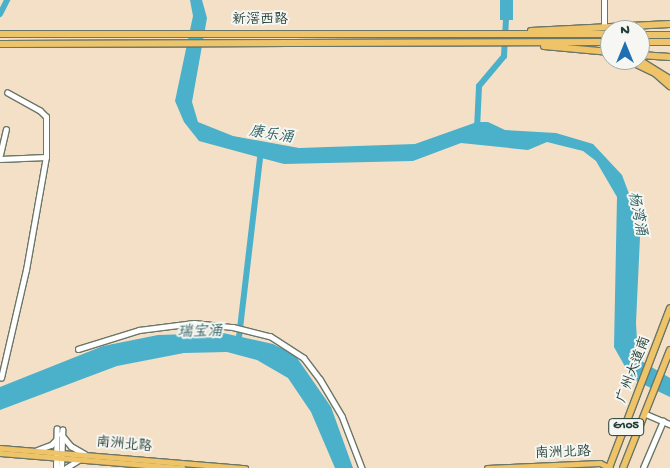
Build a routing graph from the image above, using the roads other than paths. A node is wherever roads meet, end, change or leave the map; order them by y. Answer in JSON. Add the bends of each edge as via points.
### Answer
{"nodes":[{"id":1,"x":604,"y":0,"type":"edge"},
{"id":2,"x":604,"y":20,"type":"edge"},
{"id":3,"x":669,"y":24,"type":"edge"},
{"id":4,"x":650,"y":25,"type":"edge"},
{"id":5,"x":600,"y":26,"type":"edge"},
{"id":6,"x":520,"y":33,"type":"junction"},
{"id":7,"x":0,"y":34,"type":"edge"},
{"id":8,"x":600,"y":34,"type":"edge"},
{"id":9,"x":650,"y":35,"type":"edge"},
{"id":10,"x":670,"y":35,"type":"edge"},
{"id":11,"x":600,"y":42,"type":"edge"},
{"id":12,"x":650,"y":42,"type":"edge"},
{"id":13,"x":670,"y":42,"type":"edge"},
{"id":14,"x":0,"y":44,"type":"edge"},
{"id":15,"x":523,"y":44,"type":"junction"},
{"id":16,"x":600,"y":52,"type":"edge"},
{"id":17,"x":650,"y":55,"type":"edge"},
{"id":18,"x":670,"y":57,"type":"edge"},
{"id":19,"x":650,"y":67,"type":"edge"},
{"id":20,"x":649,"y":70,"type":"edge"},
{"id":21,"x":670,"y":79,"type":"edge"},
{"id":22,"x":670,"y":86,"type":"edge"},
{"id":23,"x":8,"y":93,"type":"dead end"},
{"id":24,"x":6,"y":130,"type":"dead end"},
{"id":25,"x":0,"y":154,"type":"edge"},
{"id":26,"x":46,"y":157,"type":"junction"},
{"id":27,"x":0,"y":159,"type":"edge"},
{"id":28,"x":670,"y":308,"type":"edge"},
{"id":29,"x":78,"y":349,"type":"dead end"},
{"id":30,"x":669,"y":353,"type":"edge"},
{"id":31,"x":1,"y":378,"type":"edge"},
{"id":32,"x":646,"y":414,"type":"junction"},
{"id":33,"x":663,"y":421,"type":"junction"},
{"id":34,"x":670,"y":424,"type":"edge"},
{"id":35,"x":59,"y":432,"type":"junction"},
{"id":36,"x":0,"y":448,"type":"edge"},
{"id":37,"x":33,"y":451,"type":"junction"},
{"id":38,"x":0,"y":453,"type":"edge"},
{"id":39,"x":86,"y":454,"type":"junction"},
{"id":40,"x":58,"y":455,"type":"junction"},
{"id":41,"x":82,"y":459,"type":"junction"},
{"id":42,"x":116,"y":465,"type":"edge"},
{"id":43,"x":56,"y":468,"type":"edge"},
{"id":44,"x":61,"y":468,"type":"edge"},
{"id":45,"x":66,"y":468,"type":"edge"},
{"id":46,"x":182,"y":468,"type":"edge"},
{"id":47,"x":245,"y":468,"type":"edge"},
{"id":48,"x":362,"y":468,"type":"edge"},
{"id":49,"x":487,"y":468,"type":"edge"},
{"id":50,"x":610,"y":468,"type":"edge"},
{"id":51,"x":623,"y":468,"type":"edge"},
{"id":52,"x":644,"y":468,"type":"edge"}],
"edges":[{"from":1,"to":2,"type":"street"},
{"from":3,"to":4,"type":"highway"},
{"from":5,"to":6,"type":"highway","via":[[548,28]]},
{"from":6,"to":7,"type":"highway","name":"新滘西路"},
{"from":6,"to":8,"type":"highway"},
{"from":9,"to":10,"type":"highway"},
{"from":11,"to":15,"type":"highway"},
{"from":12,"to":13,"type":"highway"},
{"from":14,"to":15,"type":"highway","name":"新滘西路"},
{"from":15,"to":16,"type":"highway"},
{"from":17,"to":18,"type":"highway"},
{"from":19,"to":21,"type":"highway"},
{"from":20,"to":22,"type":"highway"},
{"from":23,"to":26,"type":"street","via":[[46,117]]},
{"from":24,"to":25,"type":"street"},
{"from":26,"to":27,"type":"street"},
{"from":26,"to":31,"type":"street","via":[[26,270]]},
{"from":28,"to":50,"type":"highway","name":"广州大道南","number":"G105"},
{"from":29,"to":48,"type":"street","via":[[139,330],[194,324],[270,336],[304,358],[342,416]]},
{"from":30,"to":32,"type":"highway","name":"广州大道南","number":"G105"},
{"from":32,"to":33,"type":"street"},
{"from":32,"to":51,"type":"highway","name":"广州大道南","number":"G105"},
{"from":33,"to":34,"type":"street"},
{"from":33,"to":52,"type":"street"},
{"from":35,"to":37,"type":"street","via":[[51,445]]},
{"from":35,"to":39,"type":"street","via":[[70,446]]},
{"from":35,"to":40,"type":"street"},
{"from":36,"to":37,"type":"main road","name":"南洲北路"},
{"from":37,"to":40,"type":"main road","name":"南洲北路"},
{"from":38,"to":40,"type":"main road","name":"南洲北路"},
{"from":39,"to":40,"type":"main road","name":"南洲北路"},
{"from":39,"to":47,"type":"main road","name":"南洲北路"},
{"from":40,"to":41,"type":"main road","name":"南洲北路"},
{"from":40,"to":43,"type":"street"},
{"from":40,"to":44,"type":"street"},
{"from":41,"to":42,"type":"main road","name":"南洲北路"},
{"from":41,"to":45,"type":"street"},
{"from":42,"to":46,"type":"main road","name":"南洲北路"},
{"from":49,"to":50,"type":"main road","name":"南洲北路","via":[[600,463]]}]}
